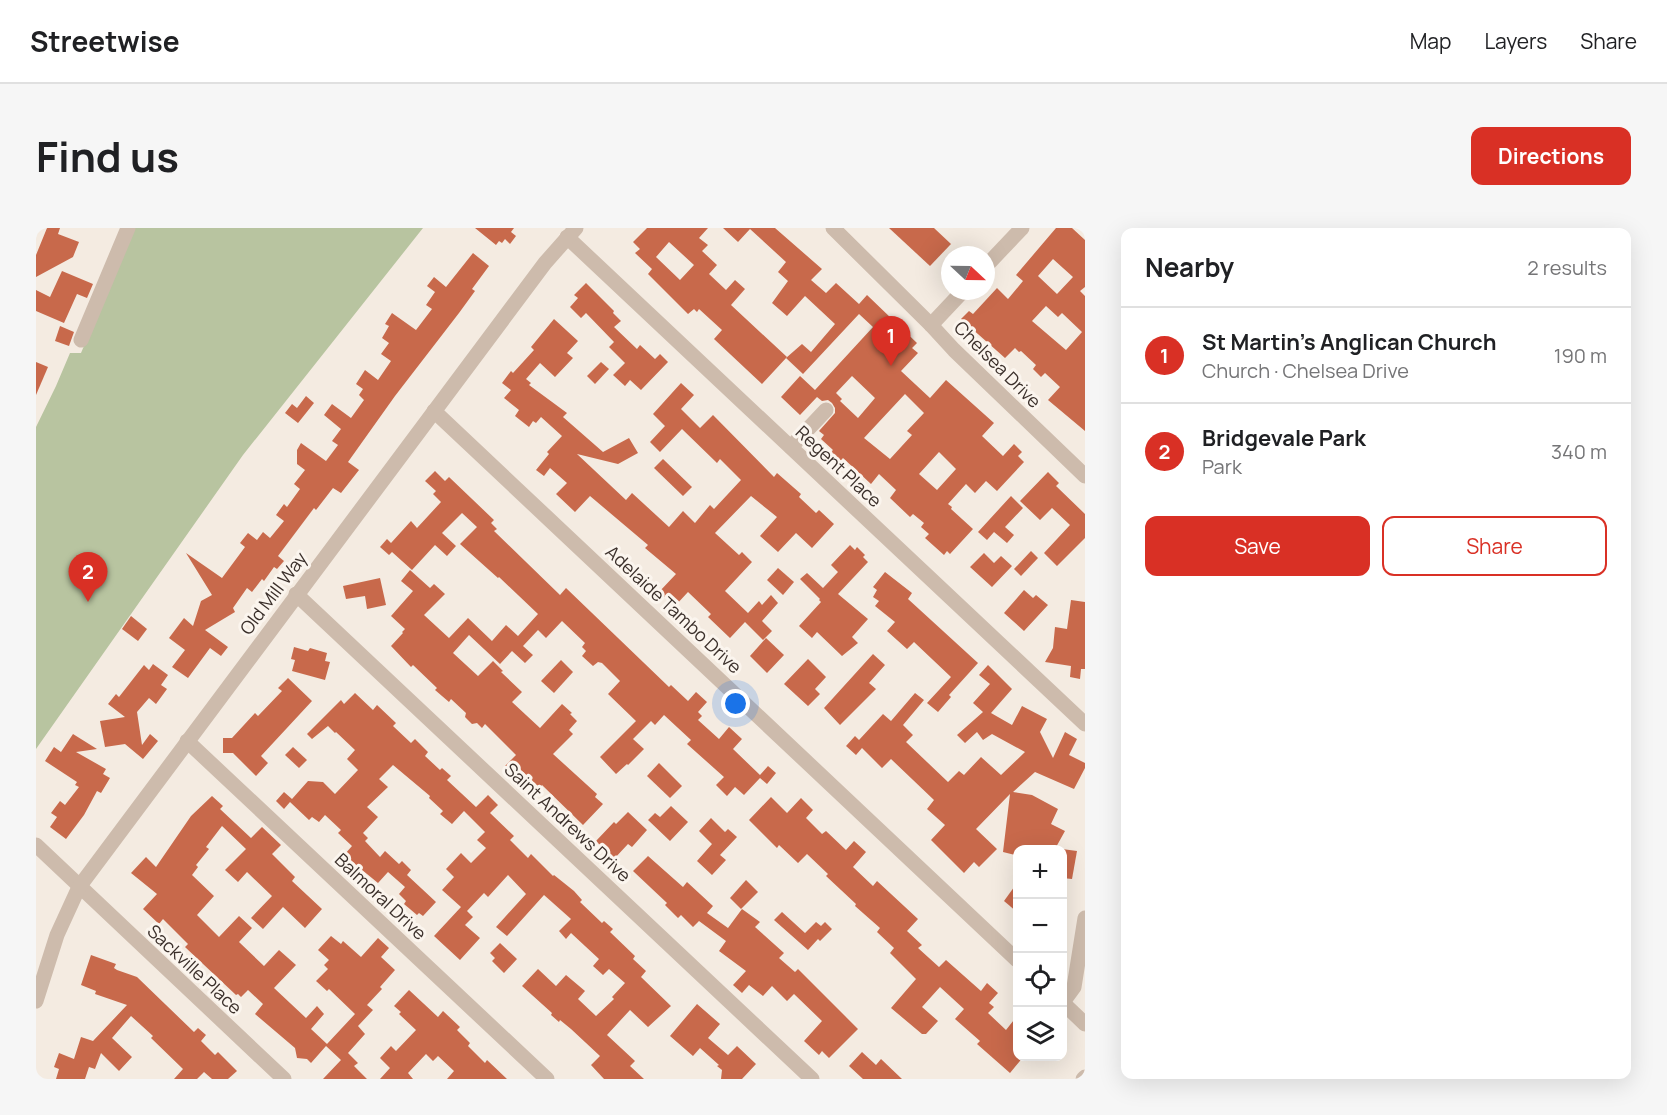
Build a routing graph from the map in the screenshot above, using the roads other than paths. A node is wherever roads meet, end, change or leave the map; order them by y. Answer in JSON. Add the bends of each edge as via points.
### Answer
{"nodes":[{"id":1,"x":128,"y":228,"type":"edge"},
{"id":2,"x":833,"y":228,"type":"edge"},
{"id":3,"x":1022,"y":228,"type":"edge"},
{"id":4,"x":571,"y":232,"type":"edge"},
{"id":5,"x":995,"y":257,"type":"edge"},
{"id":6,"x":955,"y":300,"type":"edge"},
{"id":7,"x":931,"y":325,"type":"junction"},
{"id":8,"x":81,"y":340,"type":"dead end"},
{"id":9,"x":826,"y":410,"type":"dead end"},
{"id":10,"x":434,"y":411,"type":"junction"},
{"id":11,"x":791,"y":447,"type":"junction"},
{"id":12,"x":1085,"y":475,"type":"edge"},
{"id":13,"x":296,"y":594,"type":"junction"},
{"id":14,"x":1085,"y":724,"type":"edge"},
{"id":15,"x":187,"y":741,"type":"junction"},
{"id":16,"x":36,"y":845,"type":"edge"},
{"id":17,"x":79,"y":887,"type":"junction"},
{"id":18,"x":1085,"y":918,"type":"edge"},
{"id":19,"x":1013,"y":956,"type":"edge"},
{"id":20,"x":1067,"y":997,"type":"edge"},
{"id":21,"x":36,"y":1001,"type":"edge"},
{"id":22,"x":1067,"y":1006,"type":"edge"},
{"id":23,"x":1085,"y":1024,"type":"edge"},
{"id":24,"x":284,"y":1079,"type":"edge"},
{"id":25,"x":548,"y":1079,"type":"edge"},
{"id":26,"x":812,"y":1079,"type":"edge"}],
"edges":[{"from":1,"to":8,"type":"street"},
{"from":2,"to":7,"type":"street","name":"Chelsea Drive"},
{"from":3,"to":5,"type":"street"},
{"from":4,"to":10,"type":"street","name":"Old Mill Way"},
{"from":4,"to":11,"type":"street","name":"Regent Place"},
{"from":6,"to":7,"type":"street"},
{"from":7,"to":12,"type":"street","name":"Chelsea Drive"},
{"from":9,"to":11,"type":"street"},
{"from":10,"to":13,"type":"street","name":"Old Mill Way"},
{"from":10,"to":19,"type":"street","name":"Adelaide Tambo Drive"},
{"from":11,"to":14,"type":"street","name":"Regent Place"},
{"from":13,"to":15,"type":"street","name":"Old Mill Way"},
{"from":13,"to":26,"type":"street","name":"Saint Andrews Drive"},
{"from":15,"to":17,"type":"street","name":"Old Mill Way"},
{"from":15,"to":25,"type":"street","name":"Balmoral Drive"},
{"from":16,"to":17,"type":"street","name":"Sackville Place"},
{"from":17,"to":21,"type":"street","name":"Old Mill Way","via":[[57,935]]},
{"from":17,"to":24,"type":"street","name":"Sackville Place"},
{"from":18,"to":20,"type":"street","via":[[1074,987]]},
{"from":22,"to":23,"type":"street"}]}
